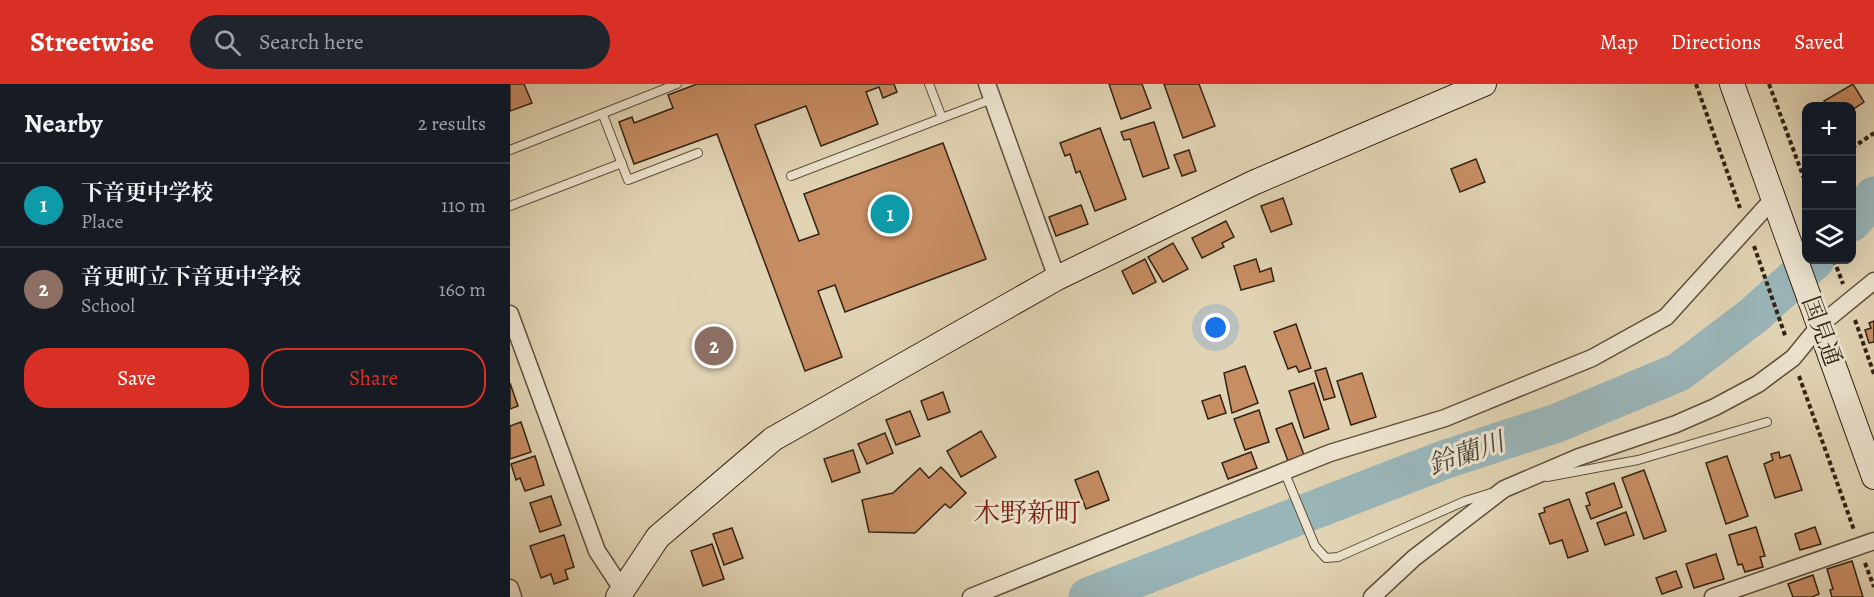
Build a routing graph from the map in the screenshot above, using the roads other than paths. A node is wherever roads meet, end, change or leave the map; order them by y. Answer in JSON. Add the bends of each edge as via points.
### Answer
{"nodes":[{"id":1,"x":677,"y":84,"type":"edge"},
{"id":2,"x":929,"y":84,"type":"edge"},
{"id":3,"x":1484,"y":84,"type":"edge"},
{"id":4,"x":1732,"y":84,"type":"edge"},
{"id":5,"x":990,"y":91,"type":"edge"},
{"id":6,"x":603,"y":115,"type":"junction"},
{"id":7,"x":942,"y":118,"type":"junction"},
{"id":8,"x":510,"y":150,"type":"edge"},
{"id":9,"x":698,"y":153,"type":"dead end"},
{"id":10,"x":622,"y":163,"type":"junction"},
{"id":11,"x":790,"y":176,"type":"dead end"},
{"id":12,"x":1774,"y":198,"type":"junction"},
{"id":13,"x":510,"y":206,"type":"edge"},
{"id":14,"x":1057,"y":278,"type":"junction"},
{"id":15,"x":1874,"y":281,"type":"edge"},
{"id":16,"x":510,"y":314,"type":"edge"},
{"id":17,"x":1820,"y":325,"type":"junction"},
{"id":18,"x":1767,"y":422,"type":"dead end"},
{"id":19,"x":1284,"y":471,"type":"junction"},
{"id":20,"x":1874,"y":477,"type":"edge"},
{"id":21,"x":1520,"y":483,"type":"junction"},
{"id":22,"x":1504,"y":489,"type":"junction"},
{"id":23,"x":1867,"y":544,"type":"edge"},
{"id":24,"x":510,"y":588,"type":"edge"},
{"id":25,"x":620,"y":593,"type":"edge"},
{"id":26,"x":513,"y":597,"type":"edge"},
{"id":27,"x":971,"y":597,"type":"edge"},
{"id":28,"x":1372,"y":597,"type":"edge"},
{"id":29,"x":1713,"y":597,"type":"edge"}],
"edges":[{"from":1,"to":6,"type":"lane"},
{"from":2,"to":7,"type":"lane"},
{"from":3,"to":14,"type":"street","via":[[1253,183]]},
{"from":4,"to":12,"type":"street","name":"国見通"},
{"from":5,"to":7,"type":"lane"},
{"from":5,"to":14,"type":"street"},
{"from":6,"to":8,"type":"lane"},
{"from":6,"to":10,"type":"lane"},
{"from":7,"to":11,"type":"lane"},
{"from":9,"to":10,"type":"lane","via":[[628,180]]},
{"from":10,"to":13,"type":"lane"},
{"from":12,"to":17,"type":"street","name":"国見通"},
{"from":12,"to":19,"type":"street","via":[[1666,317],[1592,358],[1445,418]]},
{"from":14,"to":25,"type":"street","via":[[773,439],[658,537]]},
{"from":15,"to":17,"type":"street"},
{"from":16,"to":25,"type":"street","via":[[597,551]]},
{"from":17,"to":20,"type":"street","name":"国見通"},
{"from":17,"to":21,"type":"street","via":[[1792,358],[1758,384],[1715,408],[1579,457]]},
{"from":18,"to":21,"type":"lane","via":[[1638,460]]},
{"from":19,"to":22,"type":"lane","via":[[1315,546],[1326,558],[1338,557],[1465,501]]},
{"from":19,"to":27,"type":"street"},
{"from":21,"to":22,"type":"street"},
{"from":22,"to":28,"type":"street","via":[[1414,558]]},
{"from":23,"to":29,"type":"street"},
{"from":24,"to":26,"type":"street"}]}
